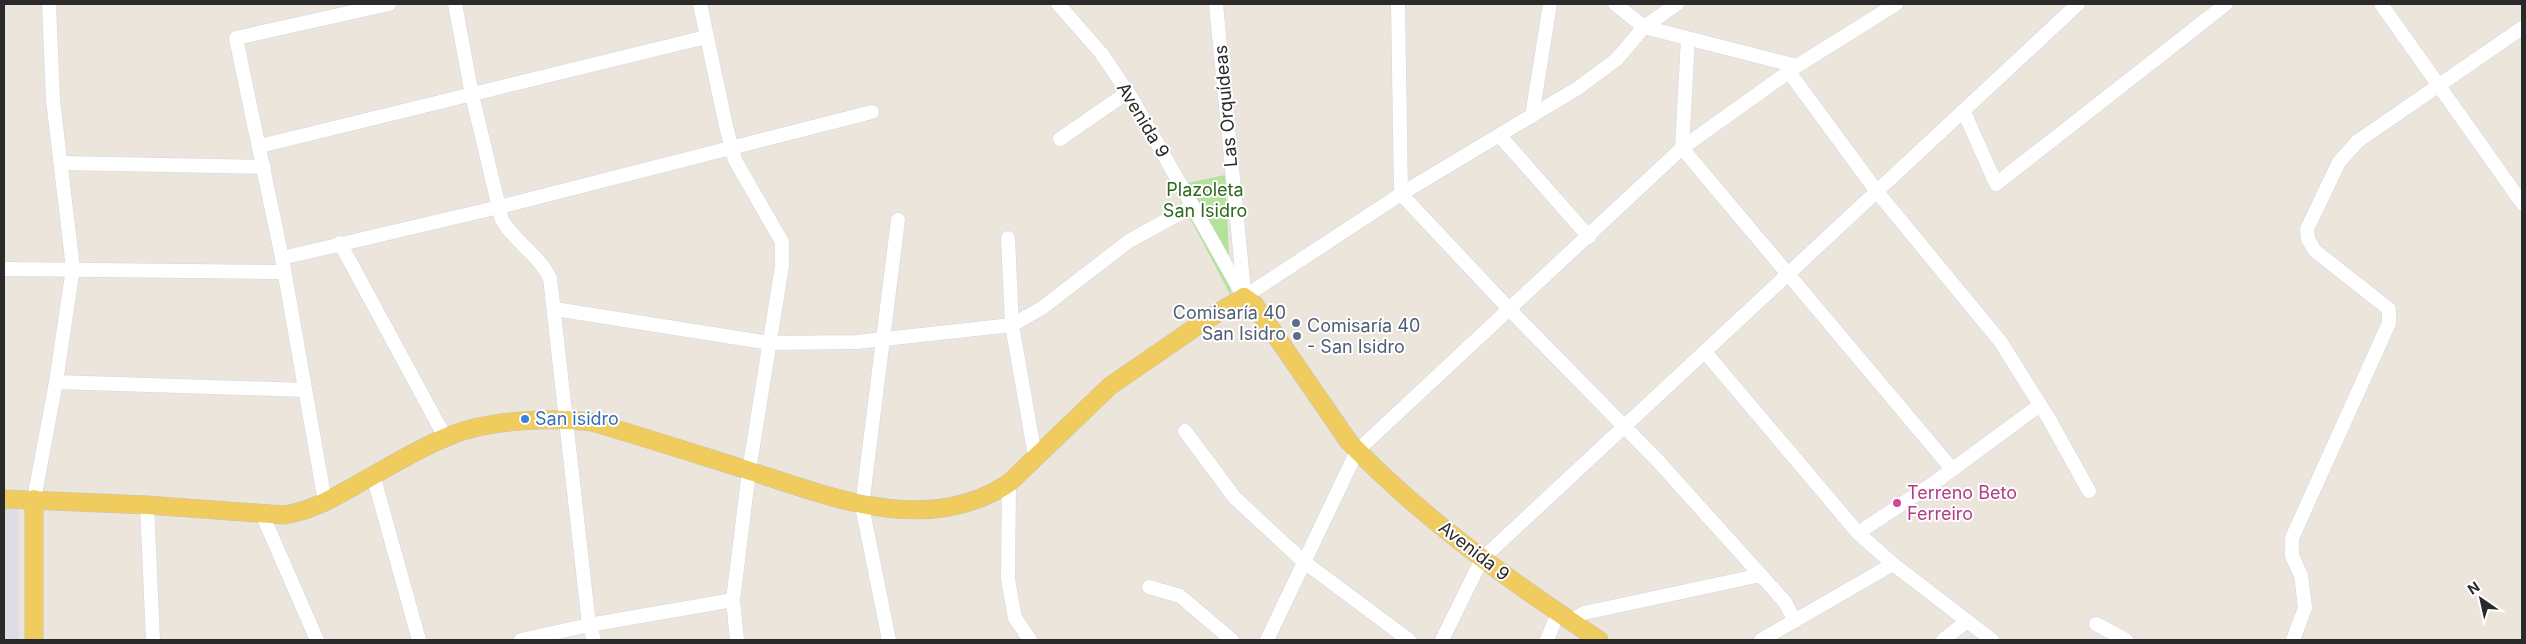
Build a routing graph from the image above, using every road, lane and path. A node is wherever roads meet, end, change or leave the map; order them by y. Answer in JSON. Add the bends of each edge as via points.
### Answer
{"nodes":[{"id":1,"x":49,"y":4,"type":"edge"},
{"id":2,"x":389,"y":4,"type":"edge"},
{"id":3,"x":455,"y":4,"type":"edge"},
{"id":4,"x":700,"y":4,"type":"edge"},
{"id":5,"x":1058,"y":4,"type":"edge"},
{"id":6,"x":1216,"y":4,"type":"edge"},
{"id":7,"x":1398,"y":4,"type":"edge"},
{"id":8,"x":1550,"y":4,"type":"edge"},
{"id":9,"x":1615,"y":4,"type":"edge"},
{"id":10,"x":2078,"y":4,"type":"edge"},
{"id":11,"x":2226,"y":4,"type":"edge"},
{"id":12,"x":2381,"y":4,"type":"edge"},
{"id":13,"x":1669,"y":6,"type":"edge"},
{"id":14,"x":1890,"y":6,"type":"edge"},
{"id":15,"x":1644,"y":28,"type":"junction"},
{"id":16,"x":2522,"y":28,"type":"edge"},
{"id":17,"x":706,"y":37,"type":"junction"},
{"id":18,"x":1688,"y":38,"type":"junction"},
{"id":19,"x":1793,"y":69,"type":"junction"},
{"id":20,"x":2438,"y":86,"type":"junction"},
{"id":21,"x":1128,"y":92,"type":"junction"},
{"id":22,"x":472,"y":95,"type":"junction"},
{"id":23,"x":872,"y":112,"type":"dead end"},
{"id":24,"x":1964,"y":112,"type":"junction"},
{"id":25,"x":1532,"y":116,"type":"junction"},
{"id":26,"x":1500,"y":136,"type":"junction"},
{"id":27,"x":1060,"y":139,"type":"dead end"},
{"id":28,"x":260,"y":146,"type":"junction"},
{"id":29,"x":732,"y":146,"type":"junction"},
{"id":30,"x":1682,"y":148,"type":"junction"},
{"id":31,"x":61,"y":163,"type":"junction"},
{"id":32,"x":264,"y":167,"type":"junction"},
{"id":33,"x":1878,"y":192,"type":"junction"},
{"id":34,"x":1401,"y":194,"type":"junction"},
{"id":35,"x":2522,"y":203,"type":"edge"},
{"id":36,"x":1193,"y":206,"type":"junction"},
{"id":37,"x":499,"y":207,"type":"junction"},
{"id":38,"x":898,"y":220,"type":"dead end"},
{"id":39,"x":1589,"y":237,"type":"junction"},
{"id":40,"x":1008,"y":238,"type":"dead end"},
{"id":41,"x":340,"y":244,"type":"junction"},
{"id":42,"x":283,"y":265,"type":"junction"},
{"id":43,"x":4,"y":268,"type":"edge"},
{"id":44,"x":73,"y":268,"type":"junction"},
{"id":45,"x":1787,"y":274,"type":"junction"},
{"id":46,"x":1244,"y":297,"type":"junction"},
{"id":47,"x":555,"y":309,"type":"junction"},
{"id":48,"x":1510,"y":310,"type":"junction"},
{"id":49,"x":1012,"y":325,"type":"junction"},
{"id":50,"x":883,"y":339,"type":"junction"},
{"id":51,"x":770,"y":343,"type":"junction"},
{"id":52,"x":1705,"y":352,"type":"junction"},
{"id":53,"x":56,"y":382,"type":"junction"},
{"id":54,"x":305,"y":390,"type":"junction"},
{"id":55,"x":2040,"y":405,"type":"junction"},
{"id":56,"x":564,"y":419,"type":"junction"},
{"id":57,"x":1623,"y":427,"type":"junction"},
{"id":58,"x":1185,"y":432,"type":"dead end"},
{"id":59,"x":445,"y":437,"type":"junction"},
{"id":60,"x":1357,"y":451,"type":"junction"},
{"id":61,"x":1035,"y":456,"type":"junction"},
{"id":62,"x":1952,"y":469,"type":"junction"},
{"id":63,"x":749,"y":471,"type":"junction"},
{"id":64,"x":374,"y":476,"type":"junction"},
{"id":65,"x":1009,"y":484,"type":"junction"},
{"id":66,"x":2089,"y":490,"type":"dead end"},
{"id":67,"x":4,"y":499,"type":"edge"},
{"id":68,"x":34,"y":499,"type":"junction"},
{"id":69,"x":325,"y":502,"type":"junction"},
{"id":70,"x":147,"y":505,"type":"junction"},
{"id":71,"x":862,"y":506,"type":"junction"},
{"id":72,"x":262,"y":514,"type":"junction"},
{"id":73,"x":1858,"y":533,"type":"junction"},
{"id":74,"x":1482,"y":558,"type":"junction"},
{"id":75,"x":1303,"y":561,"type":"junction"},
{"id":76,"x":1894,"y":564,"type":"junction"},
{"id":77,"x":1761,"y":576,"type":"junction"},
{"id":78,"x":1149,"y":587,"type":"dead end"},
{"id":79,"x":734,"y":600,"type":"junction"},
{"id":80,"x":1564,"y":617,"type":"junction"},
{"id":81,"x":1795,"y":621,"type":"junction"},
{"id":82,"x":1967,"y":621,"type":"junction"},
{"id":83,"x":2096,"y":624,"type":"dead end"},
{"id":84,"x":589,"y":625,"type":"junction"},
{"id":85,"x":34,"y":640,"type":"edge"},
{"id":86,"x":153,"y":640,"type":"edge"},
{"id":87,"x":317,"y":640,"type":"edge"},
{"id":88,"x":419,"y":640,"type":"edge"},
{"id":89,"x":521,"y":640,"type":"edge"},
{"id":90,"x":594,"y":640,"type":"edge"},
{"id":91,"x":737,"y":640,"type":"edge"},
{"id":92,"x":890,"y":640,"type":"edge"},
{"id":93,"x":1030,"y":640,"type":"edge"},
{"id":94,"x":1232,"y":640,"type":"edge"},
{"id":95,"x":1267,"y":640,"type":"edge"},
{"id":96,"x":1409,"y":640,"type":"edge"},
{"id":97,"x":1442,"y":640,"type":"edge"},
{"id":98,"x":1546,"y":640,"type":"edge"},
{"id":99,"x":1599,"y":640,"type":"edge"},
{"id":100,"x":1761,"y":640,"type":"edge"},
{"id":101,"x":1943,"y":640,"type":"edge"},
{"id":102,"x":1992,"y":640,"type":"edge"},
{"id":103,"x":2126,"y":640,"type":"edge"},
{"id":104,"x":2293,"y":640,"type":"edge"}],
"edges":[{"from":1,"to":31,"type":"street"},
{"from":2,"to":28,"type":"street","via":[[236,38]]},
{"from":3,"to":22,"type":"street"},
{"from":4,"to":17,"type":"street"},
{"from":5,"to":21,"type":"street","name":"Avenida 9","via":[[1101,53]]},
{"from":6,"to":46,"type":"street","name":"Las Orquídeas"},
{"from":7,"to":34,"type":"street"},
{"from":8,"to":25,"type":"street"},
{"from":9,"to":15,"type":"street"},
{"from":10,"to":24,"type":"street"},
{"from":11,"to":24,"type":"street","via":[[1996,184]]},
{"from":12,"to":20,"type":"street"},
{"from":13,"to":15,"type":"street"},
{"from":14,"to":19,"type":"street"},
{"from":15,"to":18,"type":"street"},
{"from":15,"to":25,"type":"street","via":[[1617,59]]},
{"from":16,"to":20,"type":"street"},
{"from":17,"to":22,"type":"street"},
{"from":17,"to":29,"type":"street"},
{"from":18,"to":19,"type":"street"},
{"from":18,"to":30,"type":"street"},
{"from":19,"to":30,"type":"street"},
{"from":19,"to":33,"type":"street"},
{"from":20,"to":35,"type":"street"},
{"from":20,"to":104,"type":"street","via":[[2358,141],[2339,162],[2307,228],[2308,239],[2315,251],[2388,310],[2389,323],[2292,538],[2292,556],[2301,575],[2305,608]]},
{"from":21,"to":27,"type":"street"},
{"from":21,"to":36,"type":"street","name":"Avenida 9"},
{"from":22,"to":28,"type":"street"},
{"from":22,"to":37,"type":"street"},
{"from":23,"to":29,"type":"street"},
{"from":24,"to":33,"type":"street"},
{"from":25,"to":26,"type":"street"},
{"from":26,"to":34,"type":"street"},
{"from":26,"to":39,"type":"street"},
{"from":28,"to":32,"type":"street"},
{"from":29,"to":37,"type":"street"},
{"from":29,"to":51,"type":"street","via":[[735,160],[782,242],[782,266]]},
{"from":30,"to":39,"type":"street"},
{"from":30,"to":45,"type":"street"},
{"from":31,"to":32,"type":"street"},
{"from":31,"to":44,"type":"street"},
{"from":32,"to":42,"type":"street"},
{"from":33,"to":45,"type":"street"},
{"from":33,"to":55,"type":"street","via":[[2000,341]]},
{"from":34,"to":46,"type":"street"},
{"from":34,"to":48,"type":"street"},
{"from":36,"to":46,"type":"street","name":"Avenida 9"},
{"from":36,"to":49,"type":"street","via":[[1129,241],[1042,308]]},
{"from":37,"to":41,"type":"street"},
{"from":37,"to":47,"type":"street","via":[[507,227],[545,268]]},
{"from":38,"to":50,"type":"street"},
{"from":39,"to":48,"type":"street"},
{"from":40,"to":49,"type":"street"},
{"from":41,"to":42,"type":"street"},
{"from":41,"to":59,"type":"street"},
{"from":42,"to":44,"type":"street"},
{"from":42,"to":54,"type":"street"},
{"from":43,"to":44,"type":"street"},
{"from":44,"to":53,"type":"street"},
{"from":45,"to":52,"type":"street"},
{"from":45,"to":62,"type":"street"},
{"from":46,"to":60,"type":"main road","name":"Avenida 9","via":[[1254,304]]},
{"from":46,"to":61,"type":"main road","via":[[1132,369]]},
{"from":47,"to":51,"type":"street"},
{"from":47,"to":56,"type":"street"},
{"from":48,"to":57,"type":"street"},
{"from":48,"to":60,"type":"street"},
{"from":49,"to":50,"type":"street"},
{"from":49,"to":61,"type":"street"},
{"from":50,"to":51,"type":"street"},
{"from":50,"to":71,"type":"street"},
{"from":51,"to":63,"type":"street"},
{"from":52,"to":57,"type":"street"},
{"from":52,"to":73,"type":"street"},
{"from":53,"to":54,"type":"street"},
{"from":53,"to":68,"type":"street"},
{"from":54,"to":69,"type":"street"},
{"from":55,"to":62,"type":"street"},
{"from":55,"to":66,"type":"street"},
{"from":56,"to":59,"type":"main road","via":[[487,426]]},
{"from":56,"to":63,"type":"main road","via":[[592,422]]},
{"from":56,"to":84,"type":"street"},
{"from":57,"to":74,"type":"street"},
{"from":57,"to":77,"type":"street","via":[[1658,460]]},
{"from":58,"to":75,"type":"street","via":[[1235,498]]},
{"from":59,"to":64,"type":"main road"},
{"from":60,"to":74,"type":"main road","name":"Avenida 9","via":[[1406,498]]},
{"from":60,"to":75,"type":"street"},
{"from":61,"to":65,"type":"main road"},
{"from":62,"to":73,"type":"street"},
{"from":63,"to":71,"type":"main road"},
{"from":63,"to":79,"type":"street"},
{"from":64,"to":69,"type":"main road"},
{"from":64,"to":88,"type":"street"},
{"from":65,"to":71,"type":"main road","via":[[978,500],[939,509]]},
{"from":65,"to":93,"type":"street","via":[[1008,579],[1015,618]]},
{"from":67,"to":68,"type":"main road"},
{"from":68,"to":70,"type":"main road"},
{"from":68,"to":85,"type":"main road"},
{"from":69,"to":72,"type":"main road","via":[[297,513]]},
{"from":70,"to":72,"type":"main road"},
{"from":70,"to":86,"type":"street"},
{"from":71,"to":92,"type":"street"},
{"from":72,"to":87,"type":"street"},
{"from":73,"to":76,"type":"street"},
{"from":74,"to":80,"type":"main road","name":"Avenida 9"},
{"from":74,"to":97,"type":"street"},
{"from":75,"to":95,"type":"street"},
{"from":75,"to":96,"type":"street"},
{"from":76,"to":81,"type":"street"},
{"from":76,"to":82,"type":"street"},
{"from":77,"to":80,"type":"street"},
{"from":77,"to":81,"type":"street","via":[[1785,602]]},
{"from":78,"to":94,"type":"street","via":[[1180,596]]},
{"from":79,"to":84,"type":"street"},
{"from":79,"to":91,"type":"street"},
{"from":80,"to":98,"type":"street"},
{"from":80,"to":99,"type":"main road","name":"Avenida 9"},
{"from":81,"to":100,"type":"street"},
{"from":82,"to":101,"type":"street"},
{"from":82,"to":102,"type":"street"},
{"from":83,"to":103,"type":"street"},
{"from":84,"to":89,"type":"street"},
{"from":84,"to":90,"type":"street"}]}
